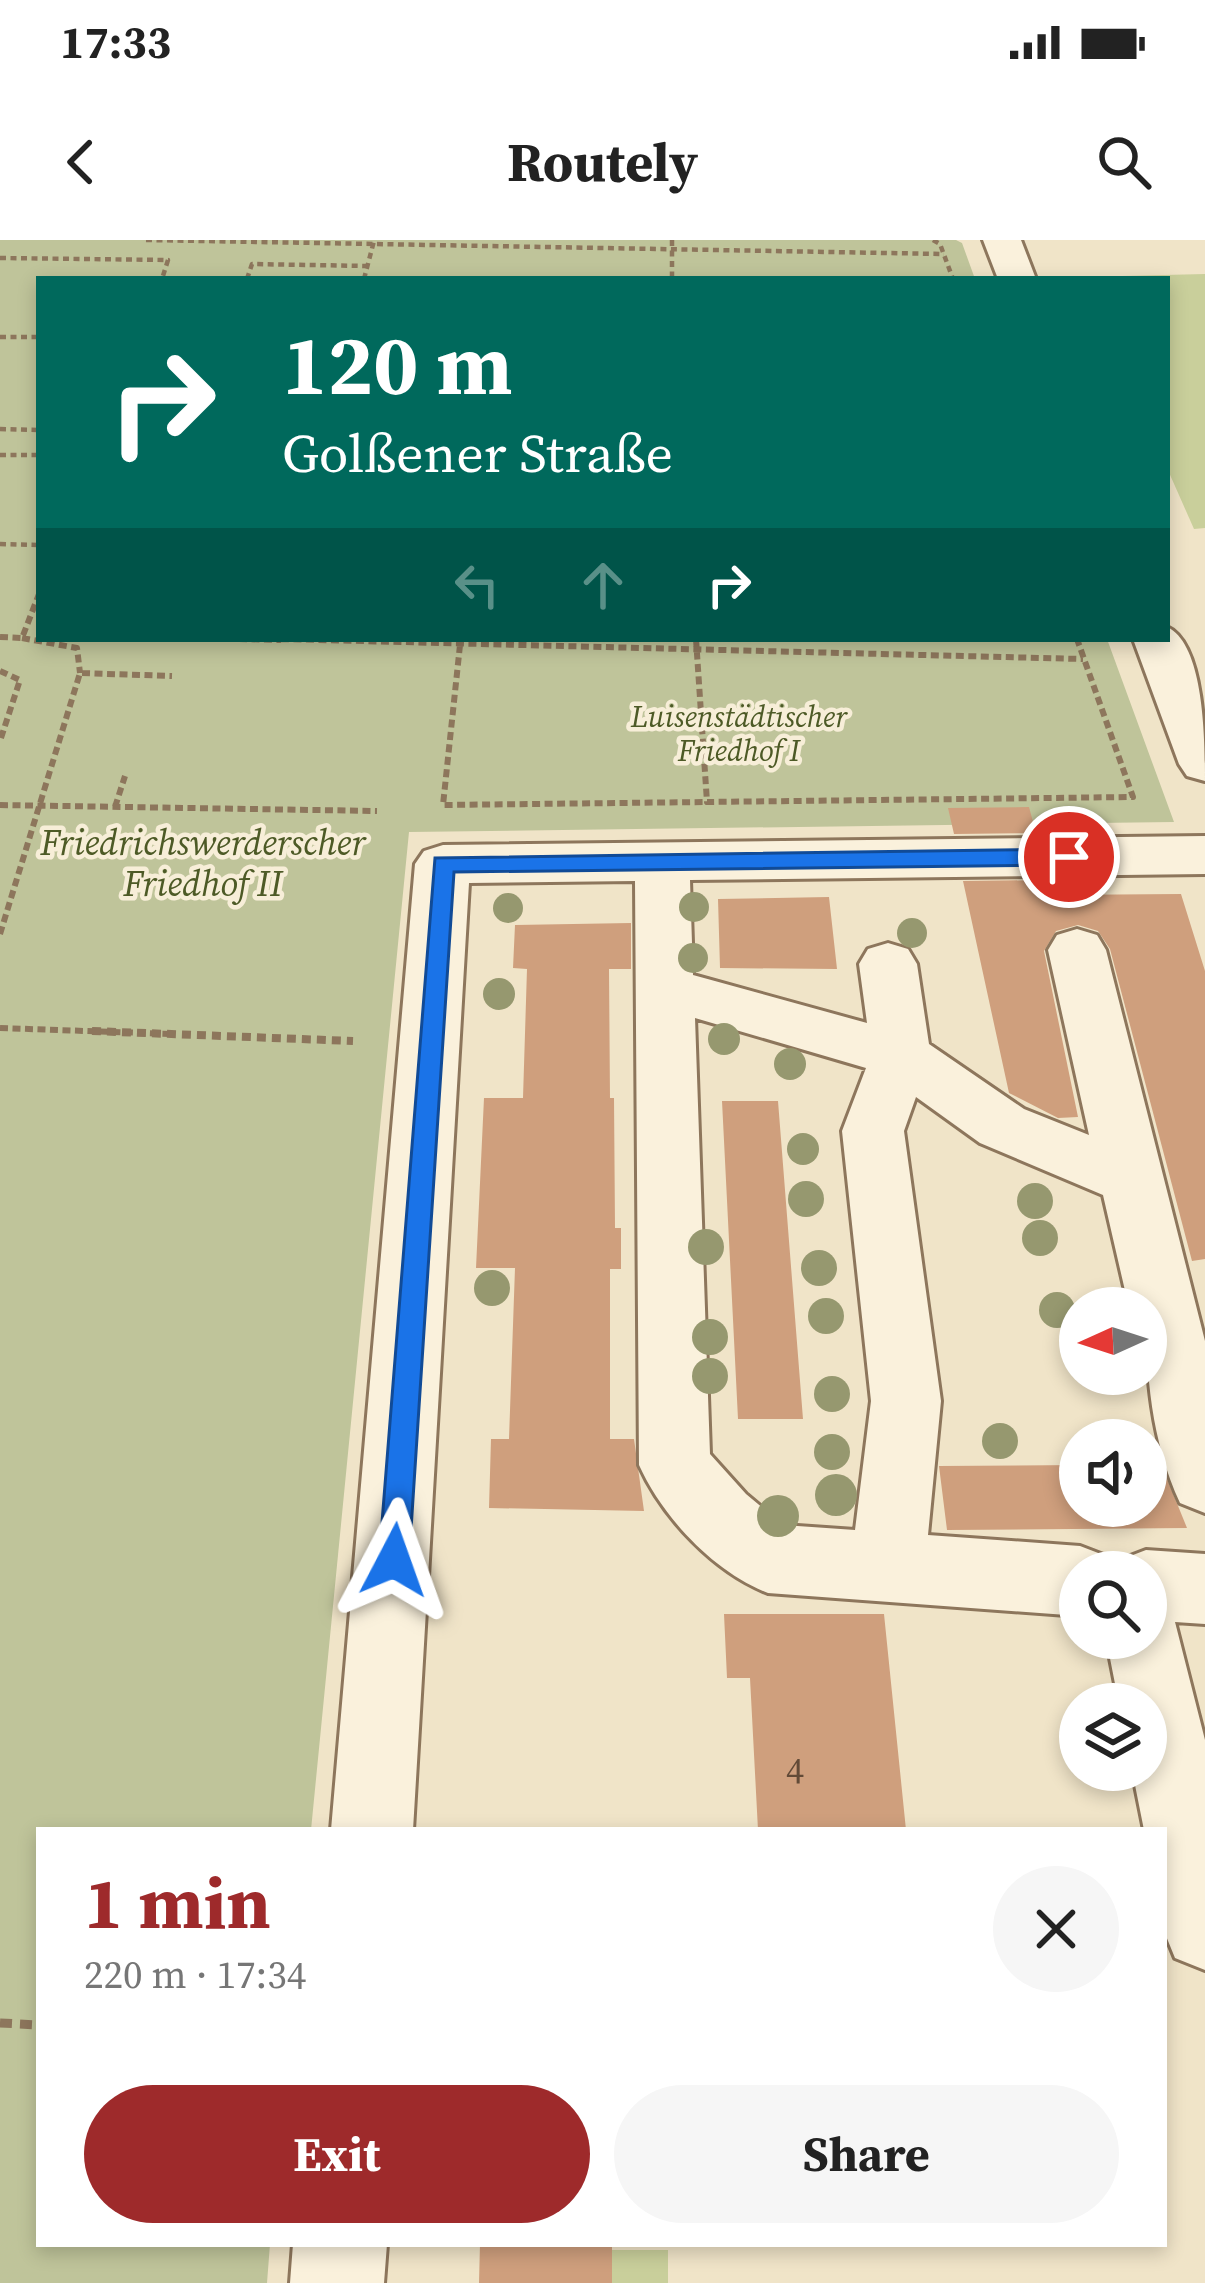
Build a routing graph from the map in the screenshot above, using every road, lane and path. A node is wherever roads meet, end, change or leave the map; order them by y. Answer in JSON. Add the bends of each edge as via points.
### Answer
{"nodes":[{"id":1,"x":146,"y":240,"type":"edge"},
{"id":2,"x":671,"y":240,"type":"edge"},
{"id":3,"x":933,"y":240,"type":"edge"},
{"id":4,"x":1002,"y":240,"type":"edge"},
{"id":5,"x":374,"y":242,"type":"edge"},
{"id":6,"x":671,"y":249,"type":"junction"},
{"id":7,"x":944,"y":254,"type":"junction"},
{"id":8,"x":0,"y":257,"type":"edge"},
{"id":9,"x":368,"y":266,"type":"junction"},
{"id":10,"x":163,"y":276,"type":"edge"},
{"id":11,"x":248,"y":276,"type":"edge"},
{"id":12,"x":365,"y":276,"type":"edge"},
{"id":13,"x":672,"y":276,"type":"edge"},
{"id":14,"x":952,"y":276,"type":"edge"},
{"id":15,"x":1016,"y":276,"type":"edge"},
{"id":16,"x":0,"y":337,"type":"edge"},
{"id":17,"x":36,"y":338,"type":"edge"},
{"id":18,"x":0,"y":429,"type":"edge"},
{"id":19,"x":36,"y":430,"type":"edge"},
{"id":20,"x":0,"y":455,"type":"edge"},
{"id":21,"x":36,"y":455,"type":"edge"},
{"id":22,"x":0,"y":544,"type":"edge"},
{"id":23,"x":36,"y":545,"type":"edge"},
{"id":24,"x":36,"y":602,"type":"edge"},
{"id":25,"x":0,"y":637,"type":"edge"},
{"id":26,"x":22,"y":638,"type":"junction"},
{"id":27,"x":36,"y":639,"type":"edge"},
{"id":28,"x":61,"y":642,"type":"edge"},
{"id":29,"x":388,"y":642,"type":"edge"},
{"id":30,"x":696,"y":642,"type":"edge"},
{"id":31,"x":1078,"y":642,"type":"edge"},
{"id":32,"x":1158,"y":642,"type":"edge"},
{"id":33,"x":460,"y":644,"type":"junction"},
{"id":34,"x":696,"y":651,"type":"junction"},
{"id":35,"x":1083,"y":659,"type":"junction"},
{"id":36,"x":0,"y":671,"type":"edge"},
{"id":37,"x":80,"y":673,"type":"junction"},
{"id":38,"x":172,"y":676,"type":"dead end"},
{"id":39,"x":0,"y":741,"type":"edge"},
{"id":40,"x":1205,"y":764,"type":"edge"},
{"id":41,"x":124,"y":776,"type":"dead end"},
{"id":42,"x":707,"y":802,"type":"junction"},
{"id":43,"x":0,"y":805,"type":"edge"},
{"id":44,"x":40,"y":806,"type":"junction"},
{"id":45,"x":116,"y":807,"type":"junction"},
{"id":46,"x":377,"y":812,"type":"dead end"},
{"id":47,"x":1205,"y":855,"type":"edge"},
{"id":48,"x":662,"y":862,"type":"junction"},
{"id":49,"x":0,"y":934,"type":"edge"},
{"id":50,"x":1077,"y":950,"type":"dead end"},
{"id":51,"x":888,"y":964,"type":"dead end"},
{"id":52,"x":664,"y":988,"type":"junction"},
{"id":53,"x":0,"y":1028,"type":"edge"},
{"id":54,"x":353,"y":1041,"type":"dead end"},
{"id":55,"x":901,"y":1055,"type":"junction"},
{"id":56,"x":1131,"y":1179,"type":"junction"},
{"id":57,"x":1205,"y":1480,"type":"edge"},
{"id":58,"x":888,"y":1567,"type":"junction"},
{"id":59,"x":1059,"y":1579,"type":"edge"},
{"id":60,"x":1167,"y":1587,"type":"edge"},
{"id":61,"x":1205,"y":1589,"type":"edge"},
{"id":62,"x":1150,"y":1659,"type":"edge"},
{"id":63,"x":1191,"y":1798,"type":"edge"},
{"id":64,"x":372,"y":1827,"type":"edge"},
{"id":65,"x":1188,"y":1896,"type":"edge"},
{"id":66,"x":0,"y":2024,"type":"edge"},
{"id":67,"x":36,"y":2025,"type":"edge"},
{"id":68,"x":340,"y":2247,"type":"edge"},
{"id":69,"x":337,"y":2283,"type":"edge"}],
"edges":[{"from":1,"to":5,"type":"path"},
{"from":2,"to":6,"type":"path"},
{"from":3,"to":7,"type":"path"},
{"from":4,"to":15,"type":"street"},
{"from":5,"to":6,"type":"path"},
{"from":5,"to":9,"type":"path"},
{"from":6,"to":7,"type":"path"},
{"from":6,"to":13,"type":"path"},
{"from":7,"to":14,"type":"path"},
{"from":8,"to":10,"type":"path","via":[[168,260]]},
{"from":9,"to":11,"type":"path","via":[[252,264]]},
{"from":9,"to":12,"type":"path"},
{"from":16,"to":17,"type":"path"},
{"from":18,"to":19,"type":"path"},
{"from":20,"to":21,"type":"path"},
{"from":22,"to":23,"type":"path"},
{"from":24,"to":26,"type":"path"},
{"from":25,"to":26,"type":"path"},
{"from":26,"to":27,"type":"path"},
{"from":28,"to":37,"type":"path","via":[[77,648]]},
{"from":29,"to":33,"type":"path"},
{"from":30,"to":34,"type":"path"},
{"from":31,"to":35,"type":"path"},
{"from":32,"to":40,"type":"street"},
{"from":33,"to":34,"type":"path"},
{"from":33,"to":42,"type":"path","via":[[443,805]]},
{"from":34,"to":35,"type":"path"},
{"from":34,"to":42,"type":"path"},
{"from":35,"to":42,"type":"path","via":[[1133,797]]},
{"from":36,"to":39,"type":"path","via":[[20,680]]},
{"from":37,"to":38,"type":"path"},
{"from":37,"to":44,"type":"path"},
{"from":41,"to":45,"type":"path"},
{"from":43,"to":44,"type":"path"},
{"from":44,"to":45,"type":"path"},
{"from":44,"to":49,"type":"path"},
{"from":45,"to":46,"type":"path"},
{"from":47,"to":48,"type":"street"},
{"from":48,"to":52,"type":"street"},
{"from":48,"to":64,"type":"street","via":[[443,864]]},
{"from":50,"to":56,"type":"street"},
{"from":51,"to":55,"type":"street"},
{"from":52,"to":55,"type":"street"},
{"from":52,"to":58,"type":"street","via":[[675,1465],[768,1558]]},
{"from":53,"to":54,"type":"path"},
{"from":55,"to":56,"type":"street","via":[[1002,1126]]},
{"from":55,"to":58,"type":"street","via":[[873,1131],[906,1401]]},
{"from":56,"to":57,"type":"street"},
{"from":58,"to":59,"type":"street"},
{"from":60,"to":61,"type":"street"},
{"from":62,"to":63,"type":"street"},
{"from":63,"to":65,"type":"street"},
{"from":66,"to":67,"type":"path"},
{"from":68,"to":69,"type":"street"}]}
